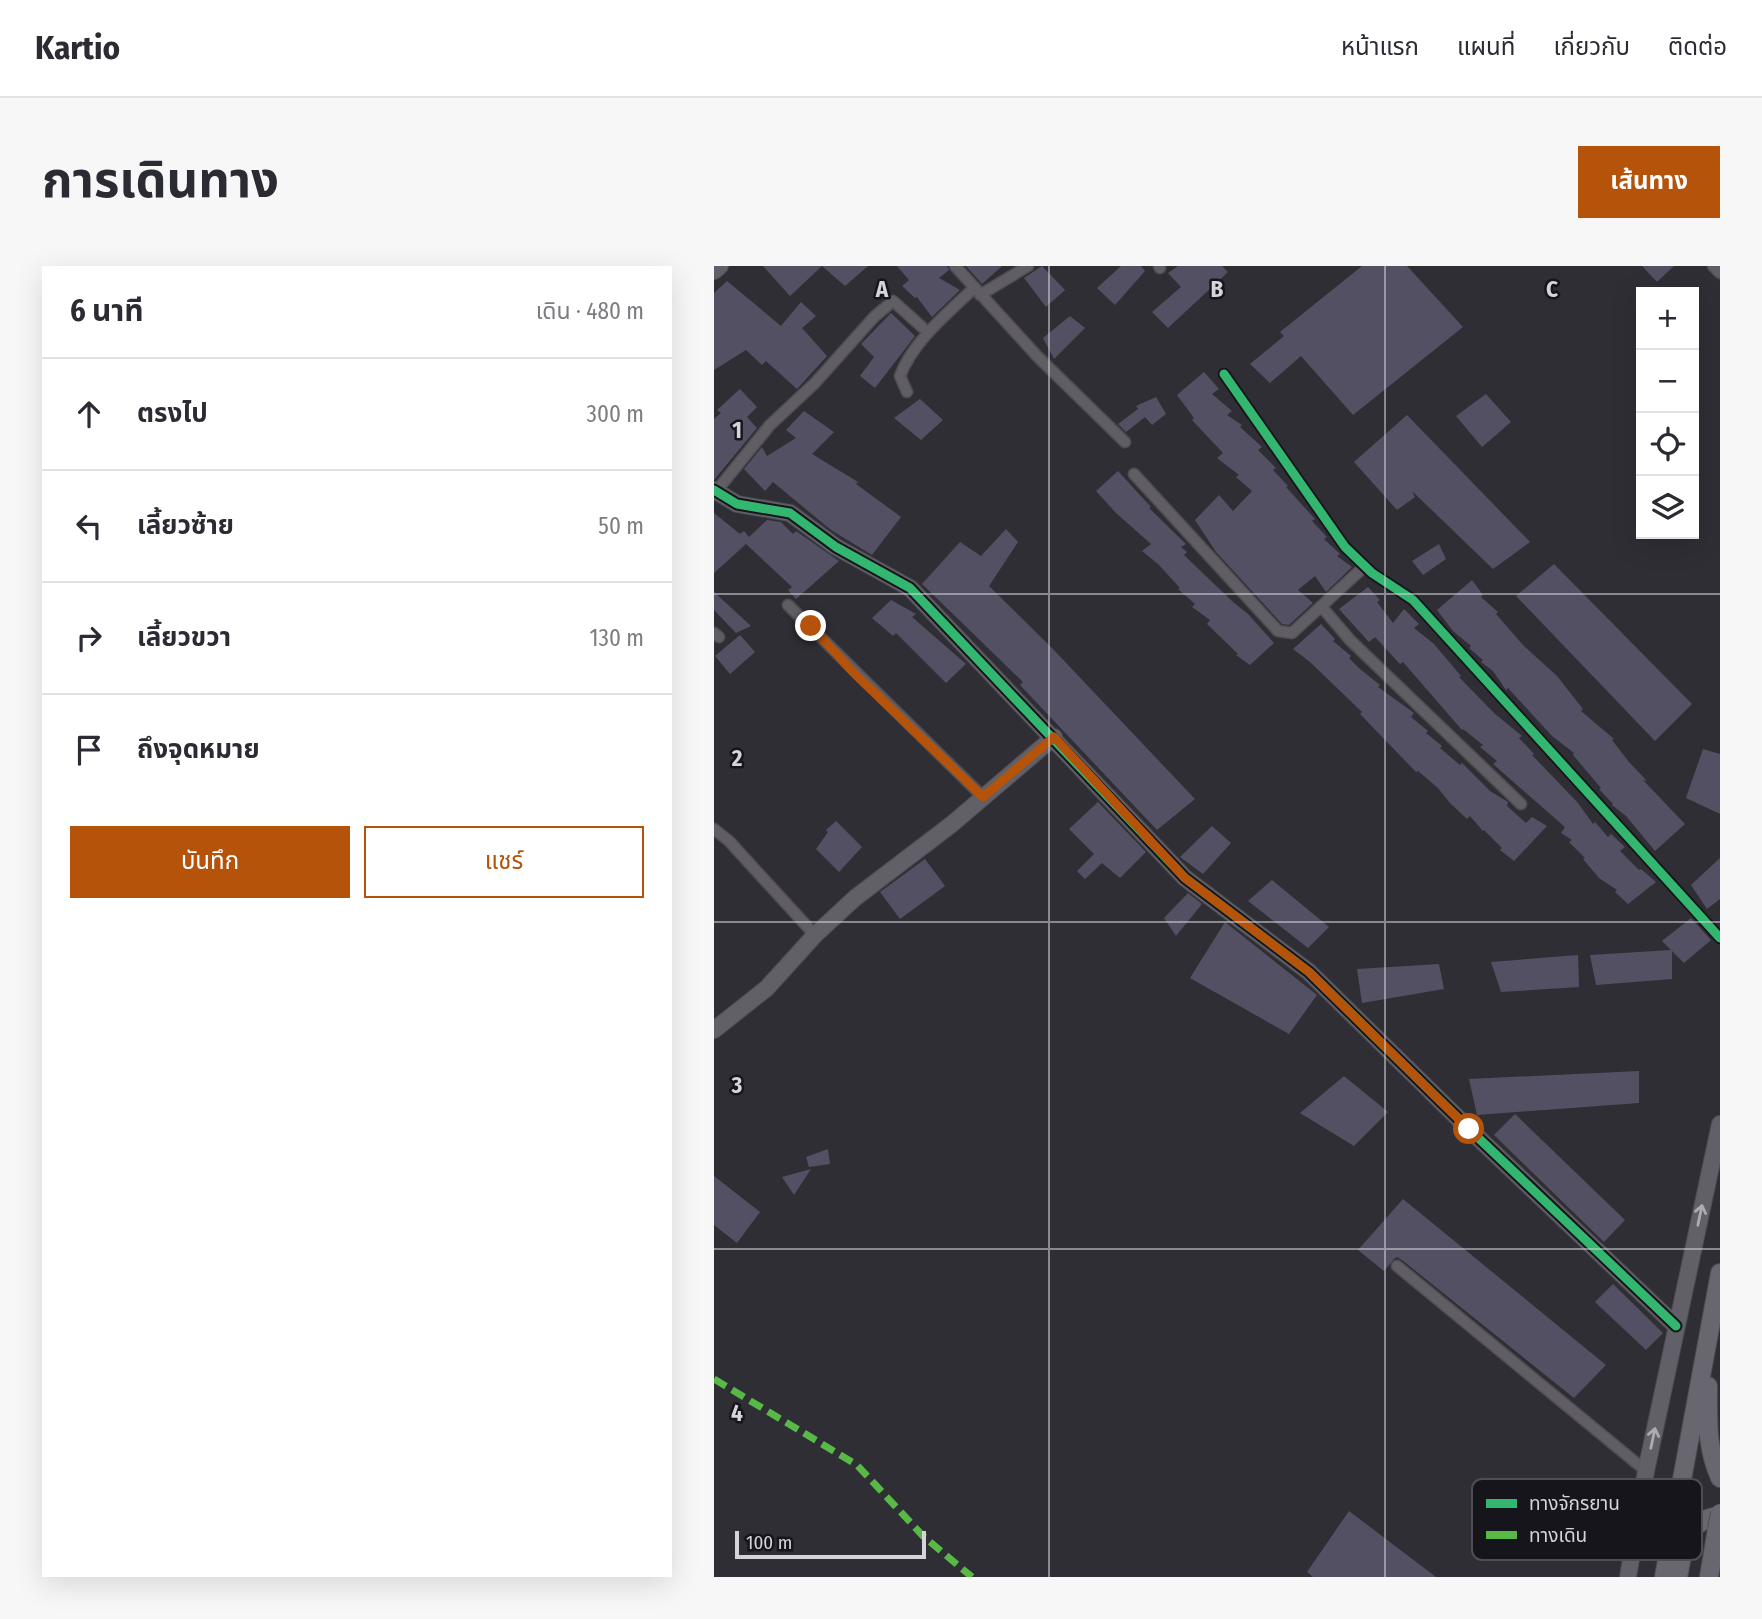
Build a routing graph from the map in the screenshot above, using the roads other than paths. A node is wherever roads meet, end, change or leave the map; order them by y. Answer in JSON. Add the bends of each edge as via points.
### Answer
{"nodes":[{"id":1,"x":720,"y":266,"type":"edge"},
{"id":2,"x":955,"y":266,"type":"edge"},
{"id":3,"x":1028,"y":266,"type":"edge"},
{"id":4,"x":1713,"y":266,"type":"edge"},
{"id":5,"x":714,"y":271,"type":"edge"},
{"id":6,"x":1720,"y":273,"type":"edge"},
{"id":7,"x":977,"y":292,"type":"junction"},
{"id":8,"x":922,"y":327,"type":"dead end"},
{"id":9,"x":1224,"y":374,"type":"dead end"},
{"id":10,"x":907,"y":393,"type":"dead end"},
{"id":11,"x":1125,"y":442,"type":"dead end"},
{"id":12,"x":1134,"y":474,"type":"dead end"},
{"id":13,"x":715,"y":492,"type":"edge"},
{"id":14,"x":1365,"y":566,"type":"junction"},
{"id":15,"x":788,"y":605,"type":"dead end"},
{"id":16,"x":1321,"y":606,"type":"junction"},
{"id":17,"x":1054,"y":737,"type":"junction"},
{"id":18,"x":983,"y":797,"type":"junction"},
{"id":19,"x":1521,"y":804,"type":"dead end"},
{"id":20,"x":714,"y":829,"type":"edge"},
{"id":21,"x":815,"y":935,"type":"junction"},
{"id":22,"x":1720,"y":938,"type":"edge"},
{"id":23,"x":714,"y":1030,"type":"edge"},
{"id":24,"x":1720,"y":1124,"type":"edge"},
{"id":25,"x":1397,"y":1266,"type":"dead end"},
{"id":26,"x":1720,"y":1273,"type":"edge"},
{"id":27,"x":1676,"y":1326,"type":"junction"},
{"id":28,"x":1706,"y":1349,"type":"junction"},
{"id":29,"x":1646,"y":1471,"type":"junction"},
{"id":30,"x":1720,"y":1478,"type":"edge"},
{"id":31,"x":1645,"y":1479,"type":"edge"},
{"id":32,"x":1682,"y":1479,"type":"edge"},
{"id":33,"x":1719,"y":1519,"type":"edge"},
{"id":34,"x":1709,"y":1577,"type":"edge"}],
"edges":[{"from":1,"to":5,"type":"street"},
{"from":2,"to":7,"type":"street"},
{"from":3,"to":7,"type":"street"},
{"from":4,"to":6,"type":"street"},
{"from":7,"to":10,"type":"street","via":[[935,326],[904,367],[900,376]]},
{"from":7,"to":11,"type":"street"},
{"from":8,"to":13,"type":"street","via":[[893,301],[770,425]]},
{"from":9,"to":14,"type":"street","via":[[1345,547]]},
{"from":12,"to":16,"type":"street","via":[[1278,631],[1292,633]]},
{"from":13,"to":17,"type":"street","via":[[737,504],[790,513],[836,547],[910,588]]},
{"from":14,"to":16,"type":"street"},
{"from":14,"to":22,"type":"street","via":[[1413,600]]},
{"from":15,"to":18,"type":"street"},
{"from":16,"to":19,"type":"street","via":[[1350,640]]},
{"from":17,"to":18,"type":"street"},
{"from":17,"to":27,"type":"street","via":[[1185,878],[1309,972]]},
{"from":18,"to":21,"type":"street"},
{"from":20,"to":21,"type":"street"},
{"from":21,"to":23,"type":"street","via":[[767,989]]},
{"from":27,"to":24,"type":"street","one_way":true},
{"from":25,"to":29,"type":"street"},
{"from":26,"to":28,"type":"main road"},
{"from":29,"to":27,"type":"street","one_way":true},
{"from":28,"to":30,"type":"main road","via":[[1707,1436]]},
{"from":28,"to":32,"type":"main road"},
{"from":29,"to":31,"type":"street"},
{"from":33,"to":34,"type":"main road"}]}
